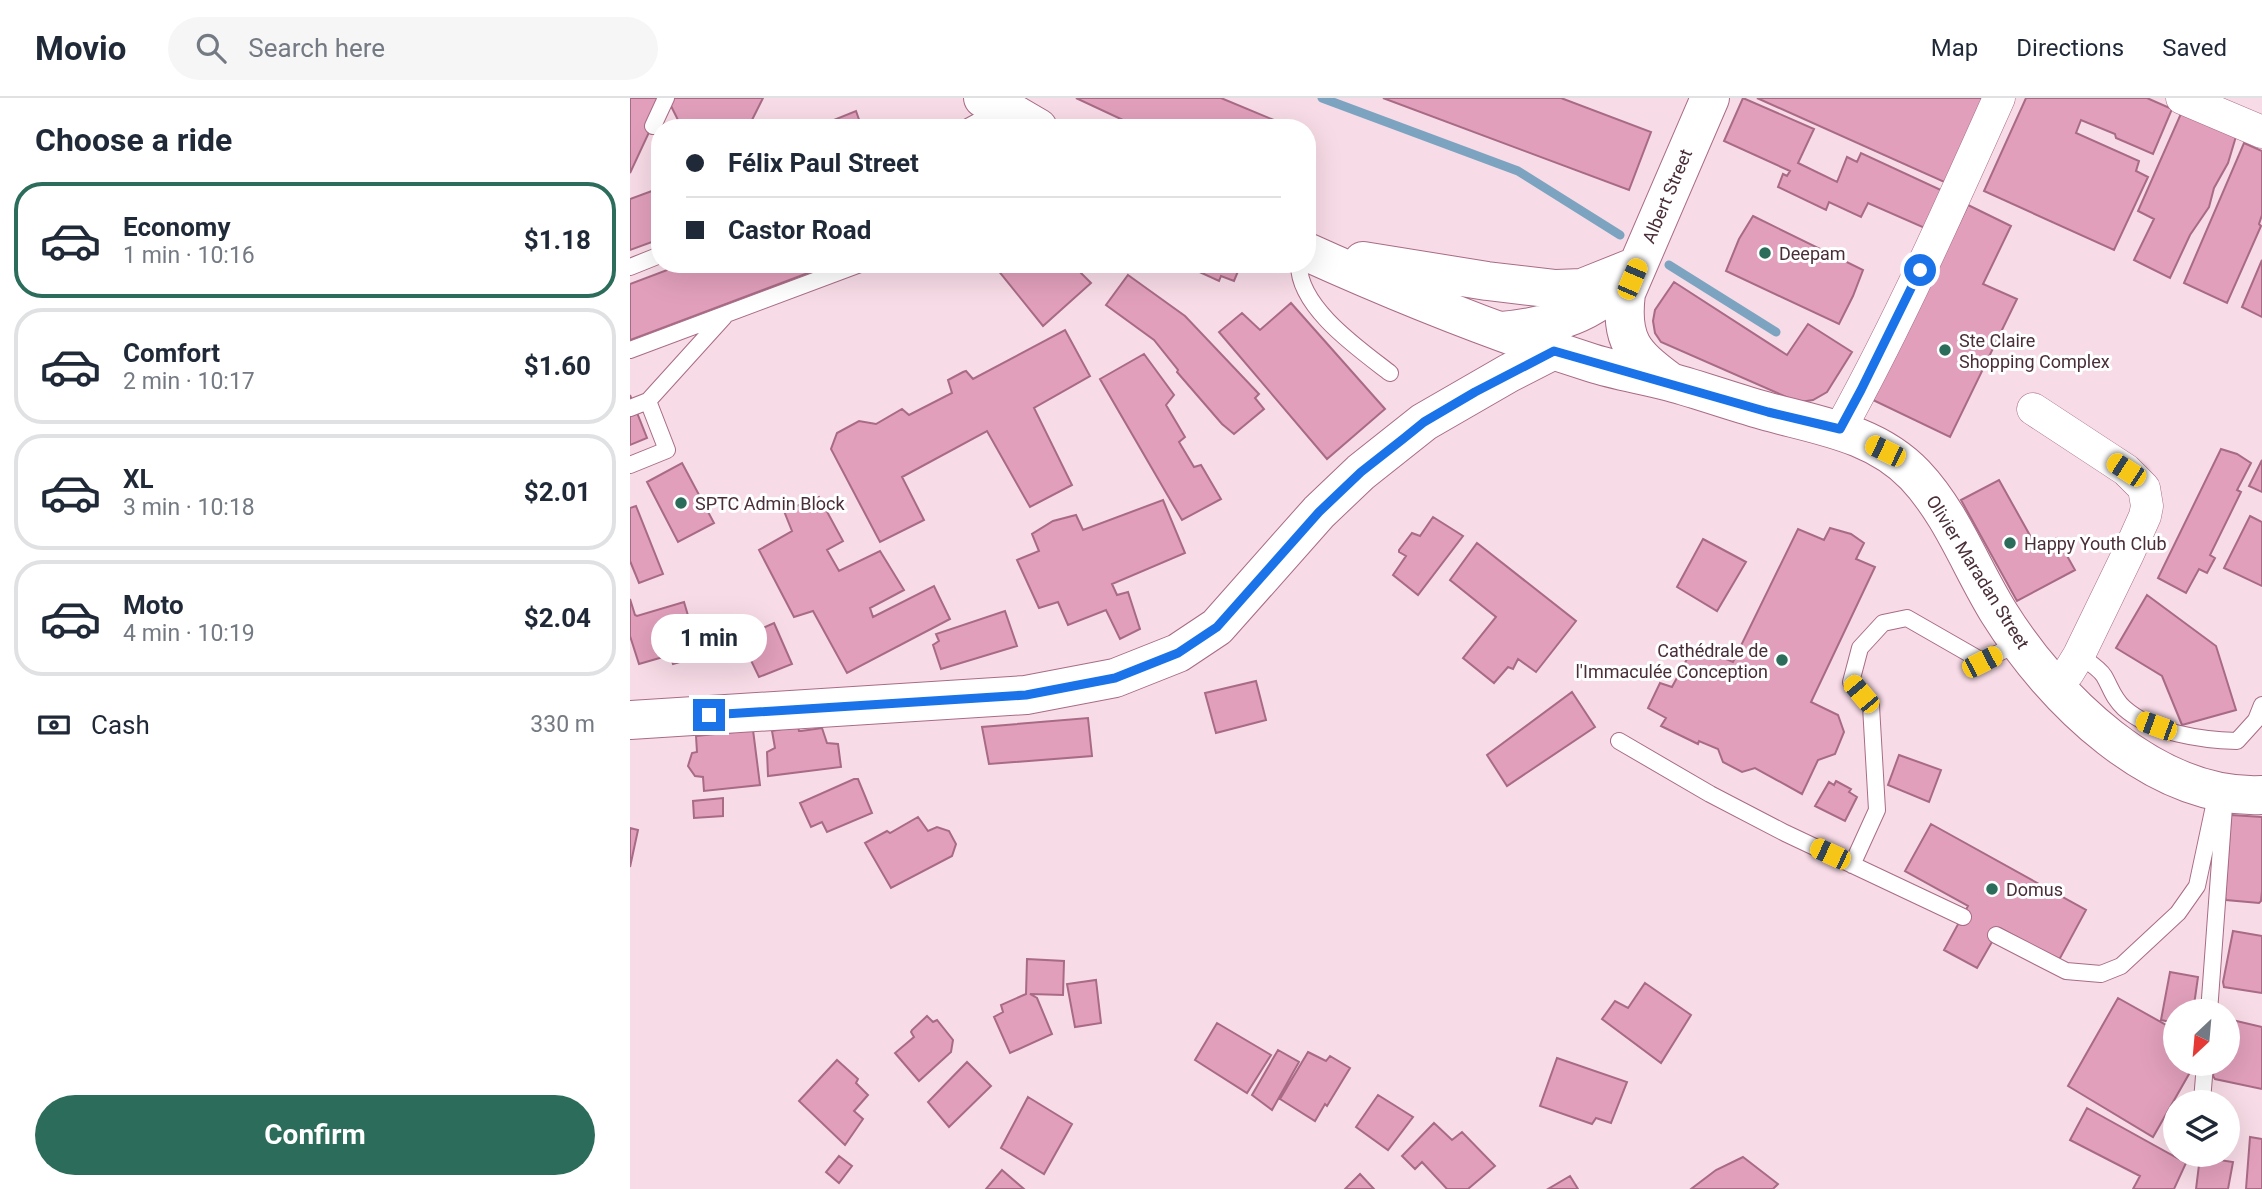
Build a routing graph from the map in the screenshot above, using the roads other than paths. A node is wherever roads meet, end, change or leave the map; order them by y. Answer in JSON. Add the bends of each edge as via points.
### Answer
{"nodes":[{"id":1,"x":666,"y":98,"type":"edge"},
{"id":2,"x":1710,"y":98,"type":"edge"},
{"id":3,"x":1999,"y":98,"type":"edge"},
{"id":4,"x":2182,"y":98,"type":"edge"},
{"id":5,"x":994,"y":103,"type":"edge"},
{"id":6,"x":656,"y":119,"type":"edge"},
{"id":7,"x":976,"y":119,"type":"edge"},
{"id":8,"x":1022,"y":119,"type":"edge"},
{"id":9,"x":2262,"y":132,"type":"edge"},
{"id":10,"x":1316,"y":252,"type":"edge"},
{"id":11,"x":1316,"y":255,"type":"edge"},
{"id":12,"x":651,"y":259,"type":"edge"},
{"id":13,"x":1637,"y":266,"type":"junction"},
{"id":14,"x":630,"y":267,"type":"edge"},
{"id":15,"x":836,"y":273,"type":"edge"},
{"id":16,"x":1299,"y":273,"type":"edge"},
{"id":17,"x":726,"y":315,"type":"junction"},
{"id":18,"x":1501,"y":332,"type":"junction"},
{"id":19,"x":630,"y":350,"type":"edge"},
{"id":20,"x":1554,"y":351,"type":"junction"},
{"id":21,"x":1390,"y":373,"type":"dead end"},
{"id":22,"x":1671,"y":382,"type":"junction"},
{"id":23,"x":648,"y":401,"type":"junction"},
{"id":24,"x":630,"y":408,"type":"edge"},
{"id":25,"x":2033,"y":409,"type":"dead end"},
{"id":26,"x":1840,"y":429,"type":"junction"},
{"id":27,"x":630,"y":465,"type":"edge"},
{"id":28,"x":2019,"y":643,"type":"junction"},
{"id":29,"x":2080,"y":655,"type":"junction"},
{"id":30,"x":2054,"y":685,"type":"junction"},
{"id":31,"x":2262,"y":705,"type":"edge"},
{"id":32,"x":630,"y":720,"type":"edge"},
{"id":33,"x":1619,"y":741,"type":"dead end"},
{"id":34,"x":2235,"y":794,"type":"edge"},
{"id":35,"x":1852,"y":865,"type":"junction"},
{"id":36,"x":1963,"y":917,"type":"dead end"},
{"id":37,"x":1996,"y":935,"type":"dead end"},
{"id":38,"x":2211,"y":999,"type":"edge"}],
"edges":[{"from":1,"to":6,"type":"lane"},
{"from":2,"to":13,"type":"main road","name":"Albert Street"},
{"from":3,"to":26,"type":"street"},
{"from":4,"to":9,"type":"street"},
{"from":5,"to":7,"type":"lane"},
{"from":5,"to":8,"type":"main road"},
{"from":10,"to":13,"type":"main road","via":[[1556,289],[1582,288]]},
{"from":11,"to":18,"type":"main road"},
{"from":12,"to":14,"type":"lane"},
{"from":13,"to":18,"type":"main road","name":"Albert Street","via":[[1589,310]]},
{"from":13,"to":22,"type":"main road","via":[[1623,316],[1629,341],[1642,361]]},
{"from":15,"to":17,"type":"lane"},
{"from":16,"to":21,"type":"lane","via":[[1324,317]]},
{"from":17,"to":19,"type":"lane"},
{"from":17,"to":23,"type":"lane"},
{"from":18,"to":20,"type":"main road"},
{"from":20,"to":22,"type":"main road"},
{"from":20,"to":32,"type":"main road","via":[[1424,422],[1392,447],[1319,512],[1217,627],[1178,653],[1115,678],[1026,695]]},
{"from":22,"to":26,"type":"main road","name":"Olivier Maradan Street"},
{"from":23,"to":24,"type":"lane"},
{"from":23,"to":27,"type":"lane","via":[[667,450]]},
{"from":25,"to":29,"type":"street","via":[[2126,470],[2144,488],[2145,516]]},
{"from":26,"to":28,"type":"main road","name":"Olivier Maradan Street","via":[[1885,451],[1915,475],[1941,508]]},
{"from":28,"to":30,"type":"main road","name":"Olivier Maradan Street"},
{"from":28,"to":35,"type":"lane","via":[[1982,662],[1907,618],[1883,623],[1860,649],[1851,682],[1871,706],[1877,810]]},
{"from":29,"to":30,"type":"street"},
{"from":29,"to":31,"type":"lane","via":[[2103,675],[2124,708],[2140,720],[2202,740],[2237,741],[2256,720]]},
{"from":30,"to":34,"type":"main road","name":"Olivier Maradan Street","via":[[2109,738],[2176,779]]},
{"from":33,"to":35,"type":"lane","via":[[1710,794]]},
{"from":34,"to":37,"type":"lane","via":[[2197,886],[2178,913],[2121,966],[2101,974],[2066,971]]},
{"from":34,"to":38,"type":"lane"},
{"from":35,"to":36,"type":"lane"}]}
